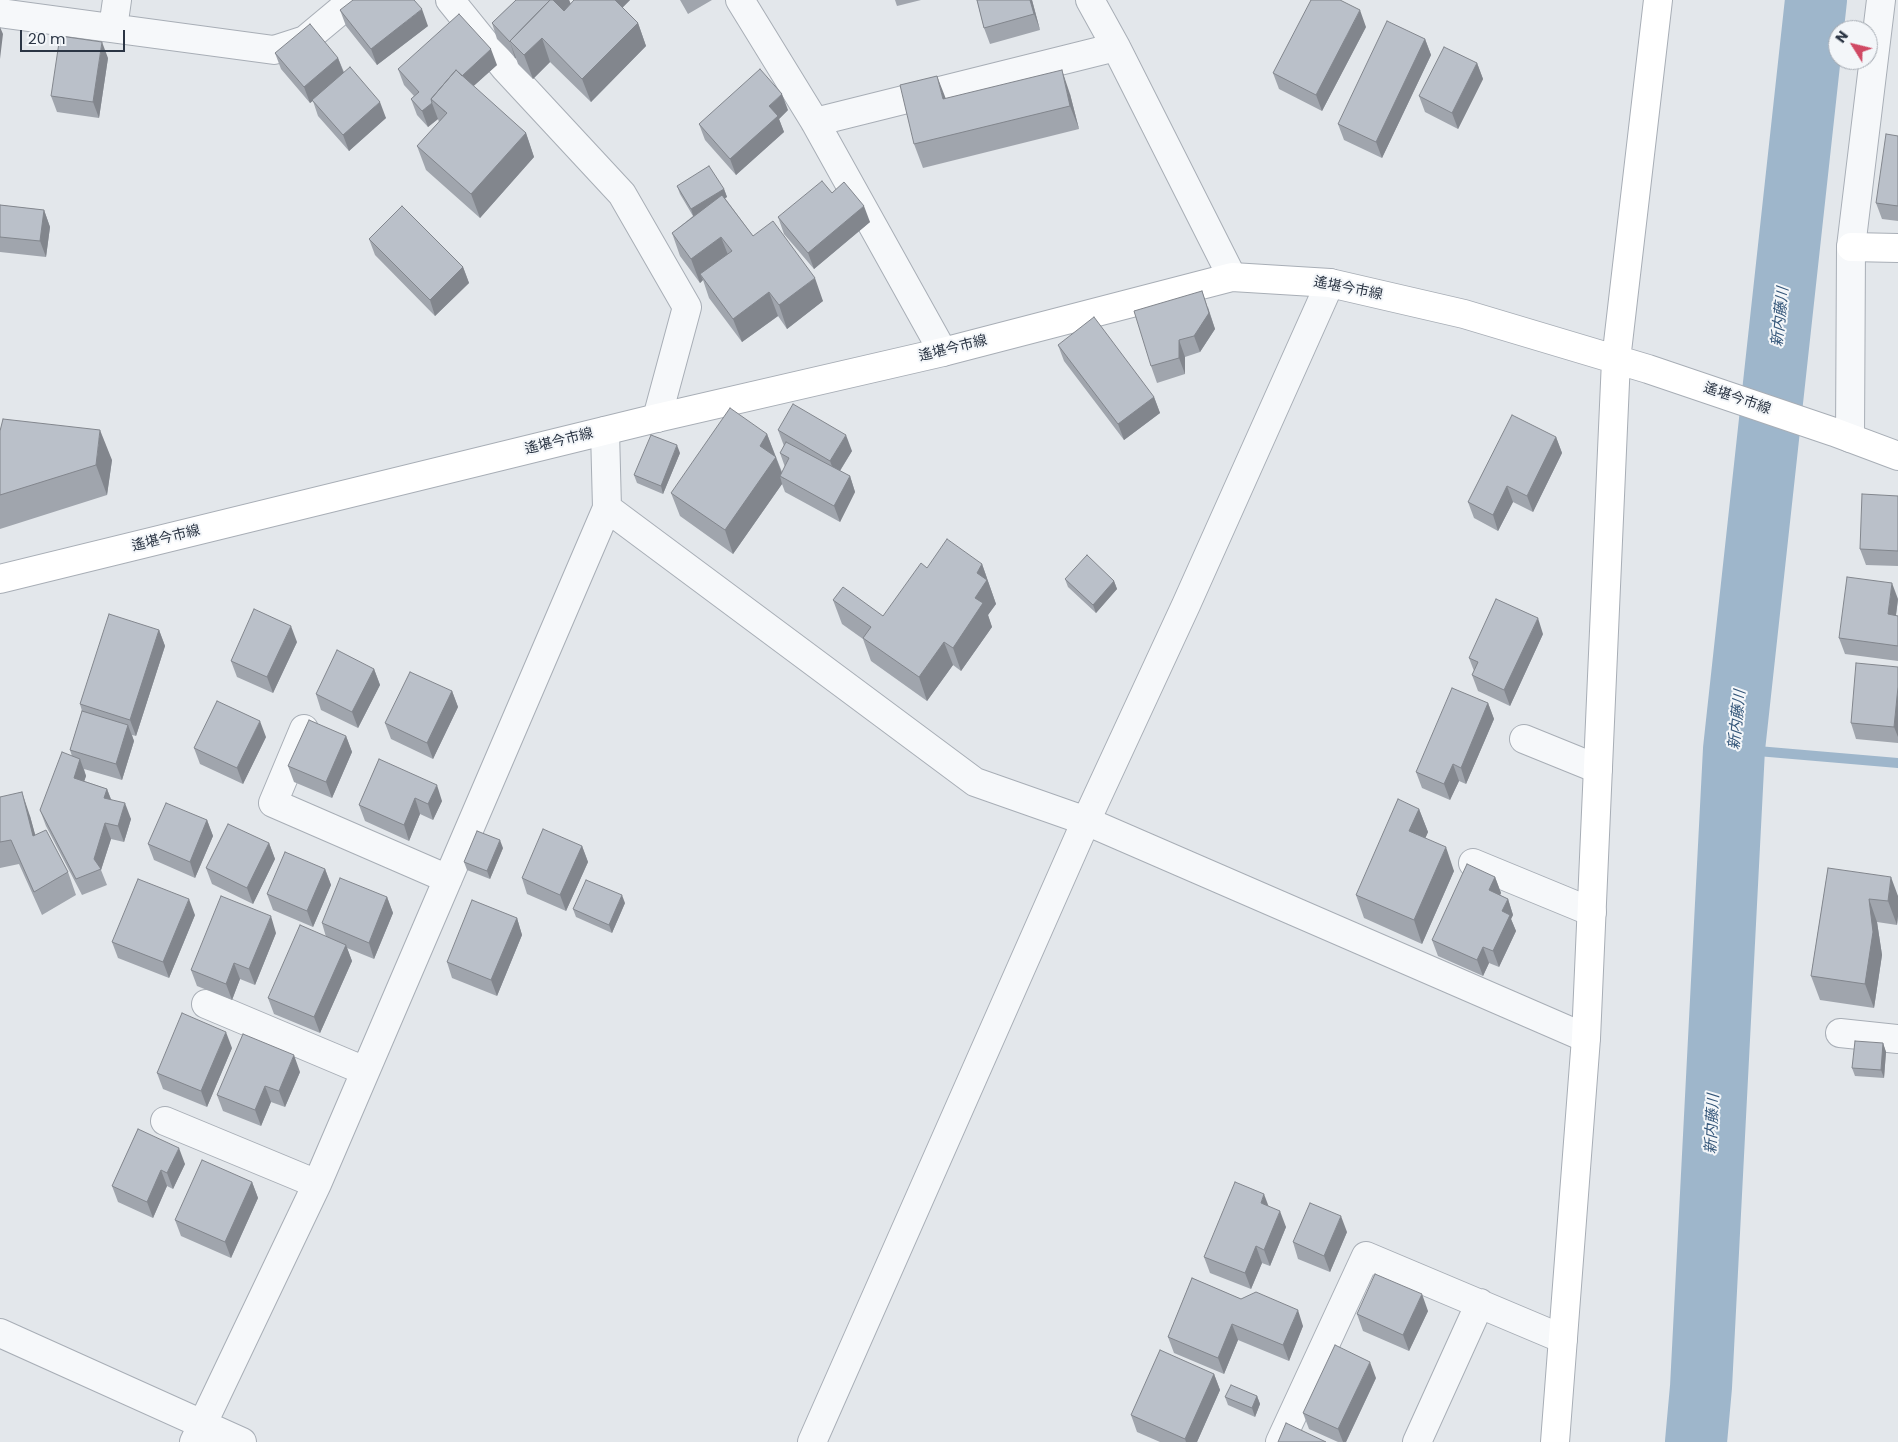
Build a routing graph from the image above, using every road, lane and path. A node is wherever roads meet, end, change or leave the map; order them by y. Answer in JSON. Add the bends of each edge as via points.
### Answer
{"nodes":[{"id":1,"x":117,"y":0,"type":"edge"},
{"id":2,"x":353,"y":0,"type":"edge"},
{"id":3,"x":450,"y":0,"type":"edge"},
{"id":4,"x":740,"y":0,"type":"edge"},
{"id":5,"x":1090,"y":0,"type":"edge"},
{"id":6,"x":1658,"y":0,"type":"edge"},
{"id":7,"x":1881,"y":0,"type":"edge"},
{"id":8,"x":0,"y":13,"type":"edge"},
{"id":9,"x":113,"y":28,"type":"junction"},
{"id":10,"x":1116,"y":47,"type":"junction"},
{"id":11,"x":815,"y":122,"type":"junction"},
{"id":12,"x":1851,"y":247,"type":"junction"},
{"id":13,"x":1898,"y":248,"type":"edge"},
{"id":14,"x":1232,"y":277,"type":"junction"},
{"id":15,"x":1330,"y":283,"type":"junction"},
{"id":16,"x":943,"y":352,"type":"junction"},
{"id":17,"x":1616,"y":360,"type":"junction"},
{"id":18,"x":657,"y":418,"type":"junction"},
{"id":19,"x":606,"y":431,"type":"junction"},
{"id":20,"x":1842,"y":435,"type":"junction"},
{"id":21,"x":1898,"y":456,"type":"edge"},
{"id":22,"x":606,"y":508,"type":"junction"},
{"id":23,"x":0,"y":579,"type":"edge"},
{"id":24,"x":304,"y":729,"type":"edge"},
{"id":25,"x":1524,"y":739,"type":"dead end"},
{"id":26,"x":1598,"y":770,"type":"junction"},
{"id":27,"x":1086,"y":821,"type":"junction"},
{"id":28,"x":1473,"y":863,"type":"dead end"},
{"id":29,"x":448,"y":879,"type":"junction"},
{"id":30,"x":1592,"y":912,"type":"junction"},
{"id":31,"x":206,"y":1004,"type":"dead end"},
{"id":32,"x":1840,"y":1032,"type":"dead end"},
{"id":33,"x":1586,"y":1038,"type":"junction"},
{"id":34,"x":1898,"y":1039,"type":"edge"},
{"id":35,"x":365,"y":1071,"type":"junction"},
{"id":36,"x":165,"y":1121,"type":"dead end"},
{"id":37,"x":317,"y":1184,"type":"junction"},
{"id":38,"x":1480,"y":1303,"type":"junction"},
{"id":39,"x":0,"y":1333,"type":"edge"},
{"id":40,"x":1563,"y":1339,"type":"junction"},
{"id":41,"x":198,"y":1433,"type":"edge"},
{"id":42,"x":242,"y":1442,"type":"edge"},
{"id":43,"x":812,"y":1442,"type":"edge"},
{"id":44,"x":1280,"y":1442,"type":"edge"},
{"id":45,"x":1417,"y":1442,"type":"edge"},
{"id":46,"x":1555,"y":1442,"type":"edge"}],
"edges":[{"from":1,"to":9,"type":"street"},
{"from":2,"to":9,"type":"street","via":[[304,40],[274,50]]},
{"from":3,"to":18,"type":"street","via":[[505,68],[622,194],[687,307]]},
{"from":4,"to":11,"type":"street"},
{"from":5,"to":10,"type":"street"},
{"from":6,"to":17,"type":"main road"},
{"from":7,"to":12,"type":"street"},
{"from":8,"to":9,"type":"street"},
{"from":10,"to":11,"type":"street"},
{"from":10,"to":14,"type":"street"},
{"from":11,"to":16,"type":"street"},
{"from":12,"to":13,"type":"main road"},
{"from":12,"to":20,"type":"street"},
{"from":14,"to":15,"type":"main road","name":"遙堪今市線"},
{"from":14,"to":16,"type":"main road","name":"遙堪今市線"},
{"from":15,"to":17,"type":"main road","name":"遙堪今市線","via":[[1464,314]]},
{"from":15,"to":27,"type":"street"},
{"from":16,"to":18,"type":"main road","name":"遙堪今市線"},
{"from":17,"to":20,"type":"main road","name":"遙堪今市線"},
{"from":17,"to":26,"type":"main road"},
{"from":18,"to":19,"type":"main road","name":"遙堪今市線"},
{"from":19,"to":22,"type":"street"},
{"from":19,"to":23,"type":"main road","name":"遙堪今市線"},
{"from":20,"to":21,"type":"main road","name":"遙堪今市線"},
{"from":22,"to":27,"type":"street","via":[[975,782]]},
{"from":22,"to":29,"type":"street"},
{"from":24,"to":29,"type":"street","via":[[273,803]]},
{"from":25,"to":26,"type":"street"},
{"from":26,"to":30,"type":"main road"},
{"from":27,"to":33,"type":"street"},
{"from":27,"to":43,"type":"street"},
{"from":28,"to":30,"type":"street"},
{"from":29,"to":35,"type":"street"},
{"from":30,"to":33,"type":"main road"},
{"from":31,"to":35,"type":"street"},
{"from":32,"to":34,"type":"street"},
{"from":33,"to":40,"type":"main road"},
{"from":35,"to":37,"type":"street"},
{"from":36,"to":37,"type":"street"},
{"from":37,"to":41,"type":"street"},
{"from":38,"to":40,"type":"street"},
{"from":38,"to":44,"type":"street","via":[[1366,1256]]},
{"from":38,"to":45,"type":"street"},
{"from":39,"to":41,"type":"street"},
{"from":40,"to":46,"type":"main road"},
{"from":41,"to":42,"type":"street"}]}
